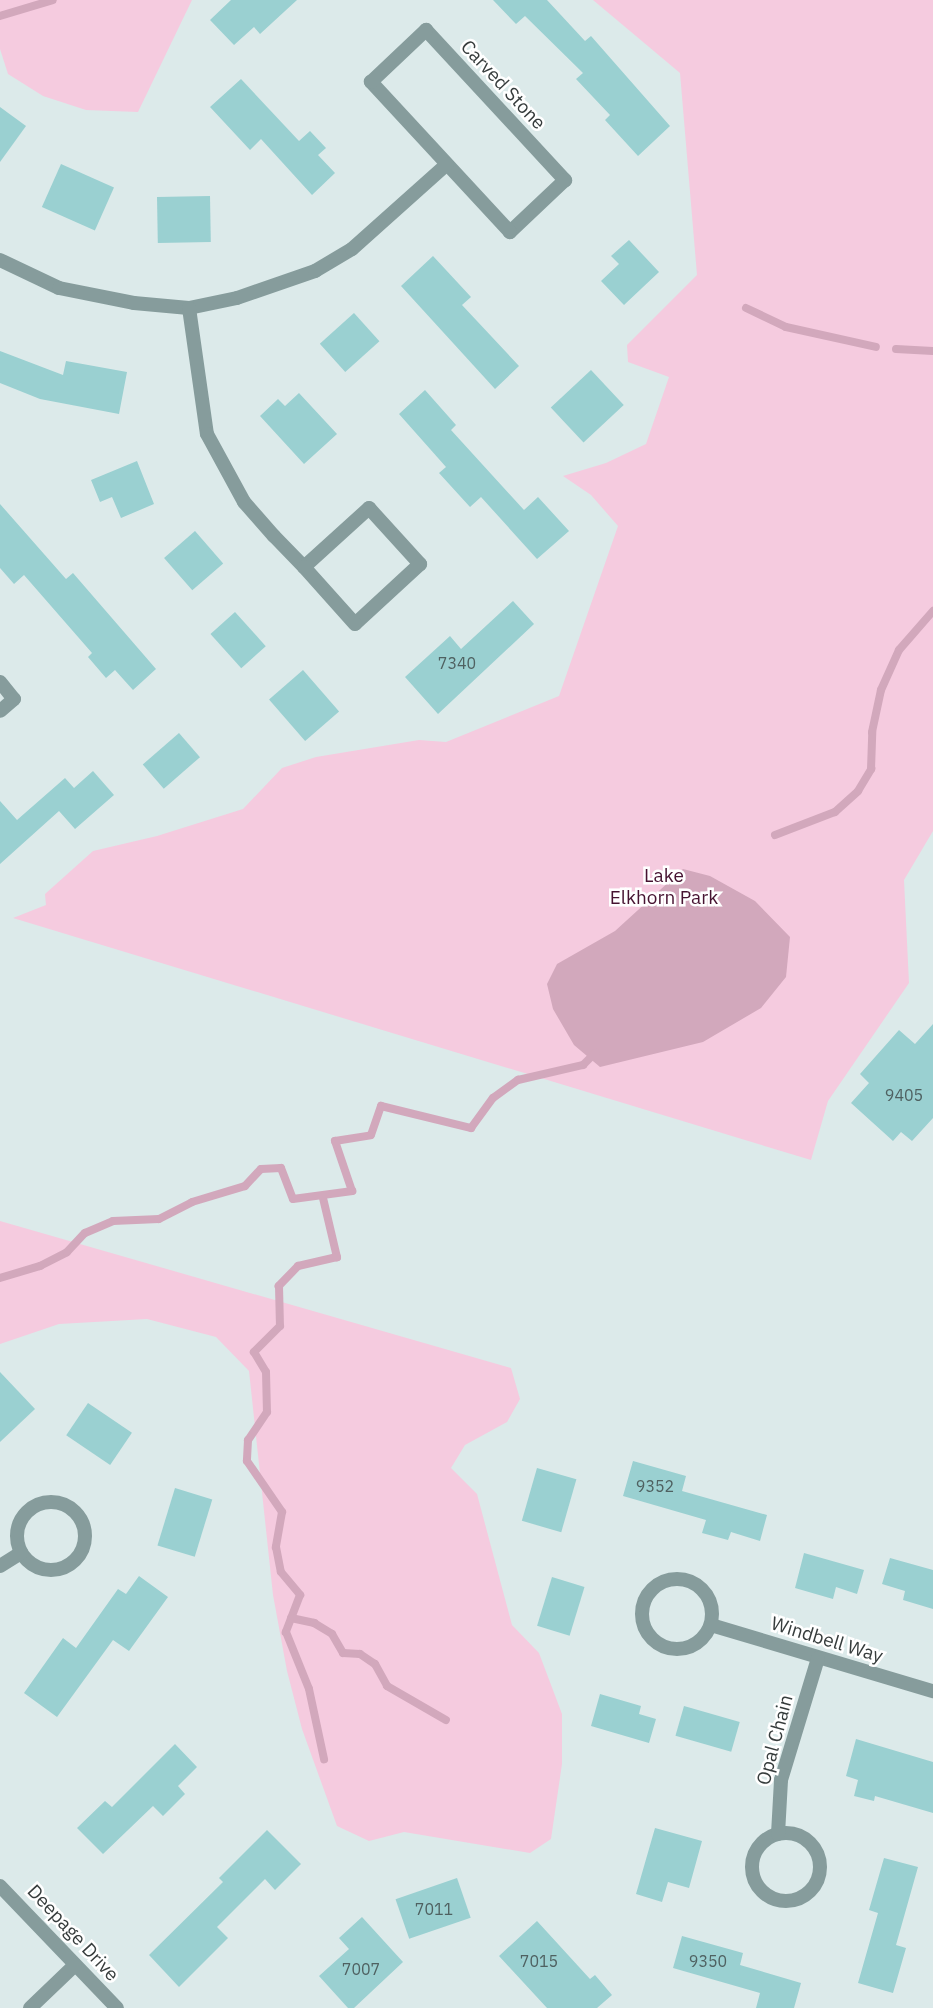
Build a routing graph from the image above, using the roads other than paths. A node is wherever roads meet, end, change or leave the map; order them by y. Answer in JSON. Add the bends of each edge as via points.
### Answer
{"nodes":[{"id":1,"x":447,"y":164,"type":"junction"},
{"id":2,"x":0,"y":260,"type":"edge"},
{"id":3,"x":189,"y":307,"type":"junction"},
{"id":4,"x":304,"y":567,"type":"junction"},
{"id":5,"x":0,"y":682,"type":"edge"},
{"id":6,"x":0,"y":712,"type":"edge"},
{"id":7,"x":21,"y":1553,"type":"junction"},
{"id":8,"x":0,"y":1566,"type":"edge"},
{"id":9,"x":711,"y":1625,"type":"junction"},
{"id":10,"x":818,"y":1658,"type":"junction"},
{"id":11,"x":933,"y":1691,"type":"edge"},
{"id":12,"x":778,"y":1834,"type":"junction"},
{"id":13,"x":0,"y":1886,"type":"edge"},
{"id":14,"x":75,"y":1965,"type":"junction"},
{"id":15,"x":30,"y":2008,"type":"edge"},
{"id":16,"x":117,"y":2008,"type":"edge"}],
"edges":[{"from":1,"to":1,"type":"street","name":"Carved Stone","via":[[510,232],[565,180],[426,30],[371,82]]},
{"from":1,"to":3,"type":"street","via":[[382,224],[315,271],[278,287]]},
{"from":2,"to":3,"type":"street","via":[[71,291]]},
{"from":3,"to":4,"type":"street","via":[[207,434],[244,502]]},
{"from":4,"to":4,"type":"street","via":[[369,508],[420,564],[355,624]]},
{"from":5,"to":6,"type":"street","via":[[14,699]]},
{"from":7,"to":7,"type":"street","via":[[40,1569],[67,1567],[80,1557],[86,1540],[80,1516],[61,1502],[33,1506],[19,1523]]},
{"from":7,"to":8,"type":"street"},
{"from":9,"to":9,"type":"street","via":[[710,1601],[687,1580],[660,1583],[643,1601],[644,1628],[651,1639],[668,1649],[693,1646]]},
{"from":9,"to":10,"type":"street","name":"Windbell Way"},
{"from":10,"to":11,"type":"street","name":"Windbell Way"},
{"from":10,"to":12,"type":"street","name":"Opal Chain","via":[[781,1780]]},
{"from":12,"to":12,"type":"street","via":[[756,1851],[754,1878],[763,1892],[791,1901],[814,1888],[820,1862],[806,1839]]},
{"from":13,"to":14,"type":"street","name":"Deepage Drive"},
{"from":14,"to":15,"type":"street"},
{"from":14,"to":16,"type":"street","name":"Deepage Drive"}]}
